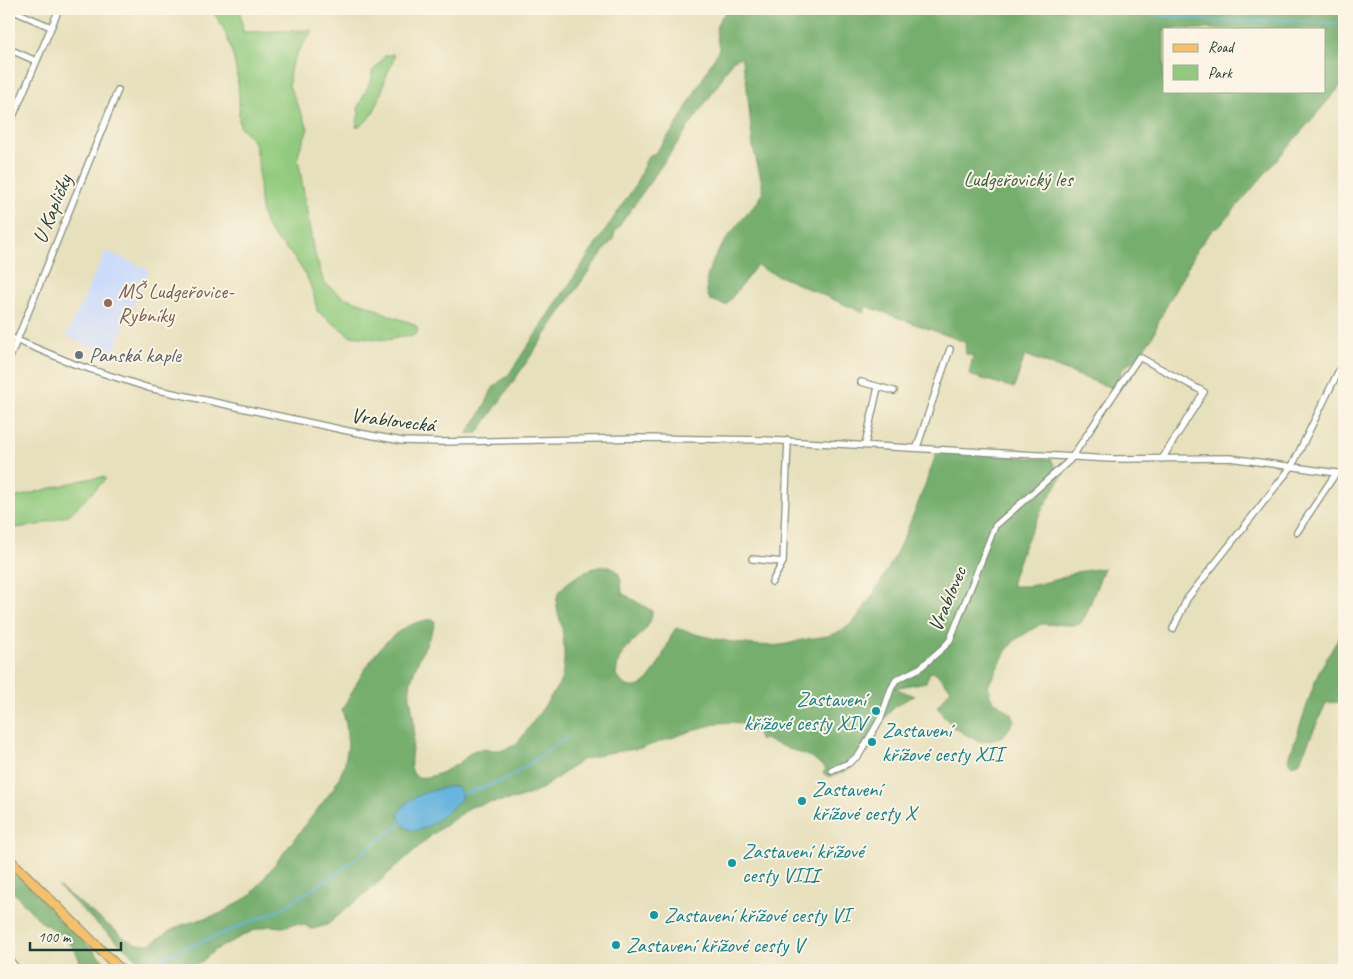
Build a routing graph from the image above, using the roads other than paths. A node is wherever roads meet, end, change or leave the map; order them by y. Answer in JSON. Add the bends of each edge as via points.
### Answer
{"nodes":[{"id":1,"x":9,"y":9,"type":"edge"},
{"id":2,"x":59,"y":9,"type":"edge"},
{"id":3,"x":51,"y":27,"type":"junction"},
{"id":4,"x":9,"y":49,"type":"edge"},
{"id":5,"x":36,"y":61,"type":"junction"},
{"id":6,"x":118,"y":90,"type":"dead end"},
{"id":7,"x":9,"y":125,"type":"edge"},
{"id":8,"x":9,"y":337,"type":"edge"},
{"id":9,"x":17,"y":340,"type":"junction"},
{"id":10,"x":950,"y":349,"type":"dead end"},
{"id":11,"x":9,"y":360,"type":"edge"},
{"id":12,"x":1344,"y":360,"type":"edge"},
{"id":13,"x":861,"y":382,"type":"dead end"},
{"id":14,"x":878,"y":387,"type":"junction"},
{"id":15,"x":894,"y":390,"type":"dead end"},
{"id":16,"x":788,"y":440,"type":"junction"},
{"id":17,"x":864,"y":445,"type":"junction"},
{"id":18,"x":917,"y":447,"type":"junction"},
{"id":19,"x":1072,"y":456,"type":"junction"},
{"id":20,"x":1162,"y":459,"type":"junction"},
{"id":21,"x":1292,"y":466,"type":"junction"},
{"id":22,"x":1336,"y":473,"type":"junction"},
{"id":23,"x":1344,"y":474,"type":"edge"},
{"id":24,"x":1297,"y":532,"type":"dead end"},
{"id":25,"x":752,"y":559,"type":"dead end"},
{"id":26,"x":782,"y":562,"type":"junction"},
{"id":27,"x":772,"y":582,"type":"dead end"},
{"id":28,"x":1173,"y":629,"type":"dead end"},
{"id":29,"x":832,"y":770,"type":"dead end"},
{"id":30,"x":9,"y":859,"type":"edge"},
{"id":31,"x":9,"y":960,"type":"edge"},
{"id":32,"x":18,"y":970,"type":"edge"},
{"id":33,"x":121,"y":970,"type":"edge"}],
"edges":[{"from":1,"to":3,"type":"street"},
{"from":2,"to":3,"type":"street"},
{"from":3,"to":5,"type":"street"},
{"from":4,"to":5,"type":"street"},
{"from":5,"to":7,"type":"street"},
{"from":6,"to":9,"type":"street","name":"U Kapličky"},
{"from":8,"to":9,"type":"street","name":"Vrablovecká"},
{"from":9,"to":11,"type":"street","name":"U Kapličky"},
{"from":9,"to":16,"type":"street","name":"Vrablovecká","via":[[74,364],[149,388],[402,441]]},
{"from":10,"to":18,"type":"street"},
{"from":12,"to":21,"type":"street"},
{"from":13,"to":14,"type":"street"},
{"from":14,"to":15,"type":"street"},
{"from":14,"to":17,"type":"street"},
{"from":16,"to":17,"type":"street"},
{"from":16,"to":26,"type":"street"},
{"from":17,"to":18,"type":"street"},
{"from":18,"to":19,"type":"street"},
{"from":19,"to":20,"type":"street"},
{"from":19,"to":20,"type":"street","name":"Vrablovec","via":[[1139,357],[1204,392]]},
{"from":19,"to":29,"type":"street","name":"Vrablovec","via":[[995,526],[950,640],[920,668],[896,680],[881,718],[858,755],[849,764]]},
{"from":20,"to":21,"type":"street","via":[[1230,458]]},
{"from":21,"to":22,"type":"street"},
{"from":21,"to":28,"type":"street","via":[[1187,600]]},
{"from":22,"to":23,"type":"street"},
{"from":22,"to":24,"type":"street"},
{"from":25,"to":26,"type":"street"},
{"from":26,"to":27,"type":"street"},
{"from":30,"to":33,"type":"main road"},
{"from":31,"to":32,"type":"street"}]}
